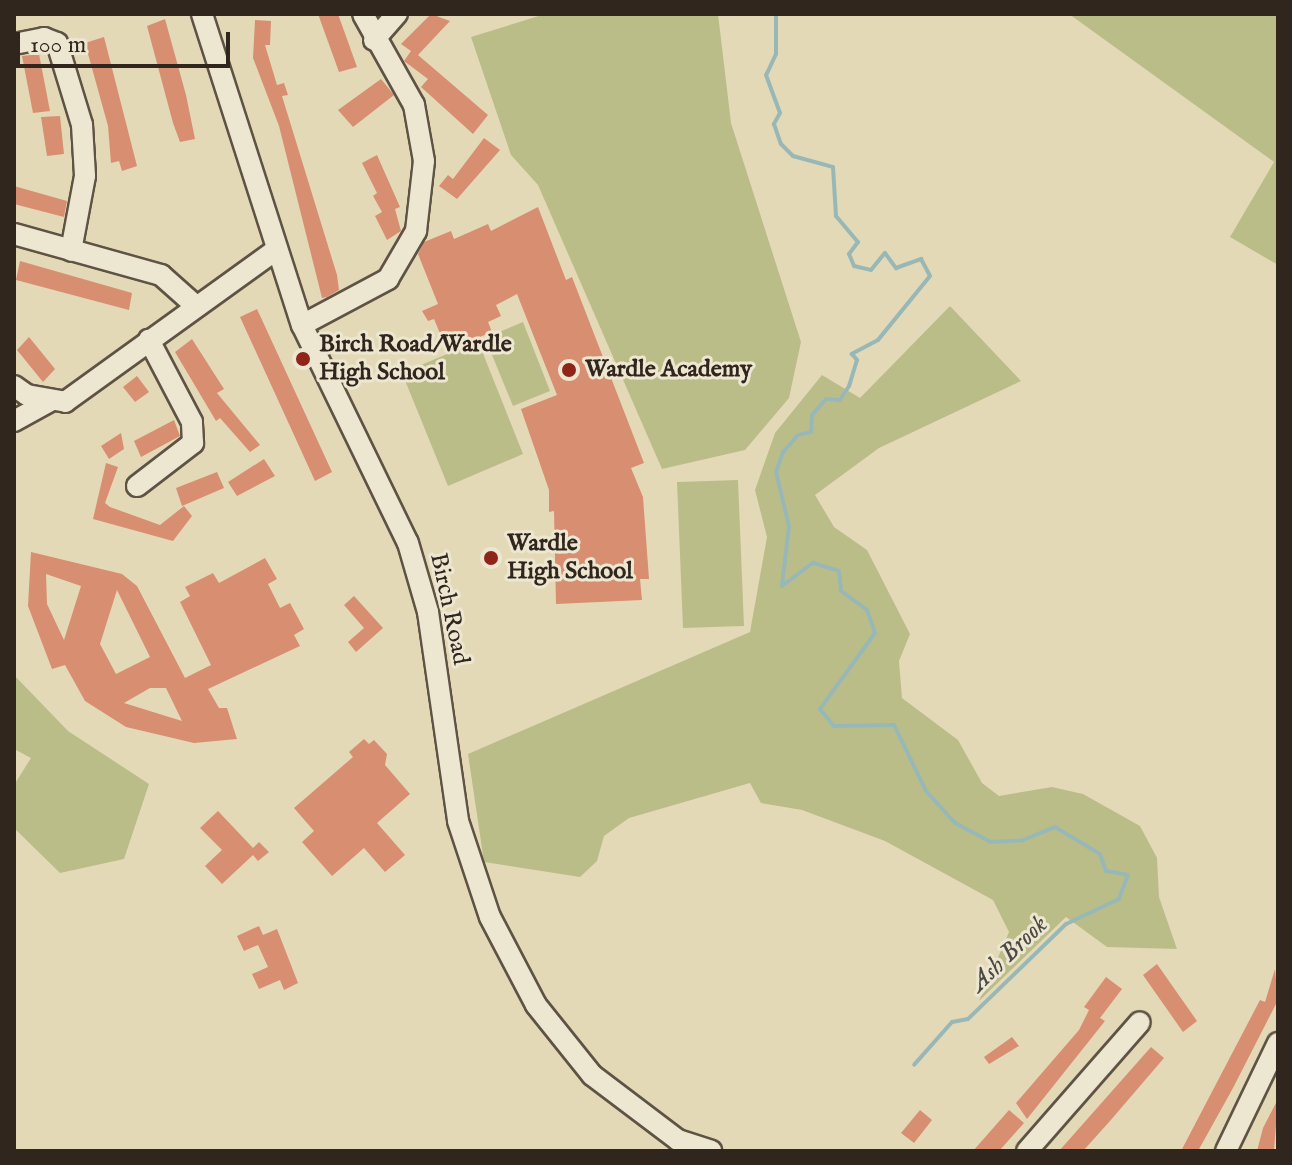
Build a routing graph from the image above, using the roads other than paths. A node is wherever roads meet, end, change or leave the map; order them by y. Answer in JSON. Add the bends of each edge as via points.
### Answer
{"nodes":[{"id":1,"x":202,"y":14,"type":"edge"},
{"id":2,"x":363,"y":14,"type":"edge"},
{"id":3,"x":397,"y":14,"type":"edge"},
{"id":4,"x":374,"y":40,"type":"junction"},
{"id":5,"x":14,"y":44,"type":"edge"},
{"id":6,"x":14,"y":234,"type":"edge"},
{"id":7,"x":71,"y":251,"type":"junction"},
{"id":8,"x":274,"y":251,"type":"junction"},
{"id":9,"x":196,"y":306,"type":"junction"},
{"id":10,"x":302,"y":325,"type":"junction"},
{"id":11,"x":149,"y":340,"type":"junction"},
{"id":12,"x":14,"y":386,"type":"edge"},
{"id":13,"x":58,"y":401,"type":"junction"},
{"id":14,"x":14,"y":421,"type":"edge"},
{"id":15,"x":137,"y":486,"type":"dead end"},
{"id":16,"x":1140,"y":1022,"type":"dead end"},
{"id":17,"x":1278,"y":1043,"type":"edge"},
{"id":18,"x":711,"y":1151,"type":"edge"},
{"id":19,"x":1027,"y":1151,"type":"edge"},
{"id":20,"x":1226,"y":1151,"type":"edge"}],
"edges":[{"from":1,"to":8,"type":"street","name":"Birch Road"},
{"from":2,"to":4,"type":"street"},
{"from":3,"to":4,"type":"street"},
{"from":4,"to":10,"type":"street","via":[[414,105],[424,161],[416,231],[388,279]]},
{"from":5,"to":7,"type":"street","via":[[44,38],[57,43],[82,125],[85,176]]},
{"from":6,"to":7,"type":"street"},
{"from":7,"to":9,"type":"street","via":[[161,275]]},
{"from":8,"to":9,"type":"street"},
{"from":8,"to":10,"type":"street","name":"Birch Road"},
{"from":9,"to":11,"type":"street"},
{"from":10,"to":18,"type":"street","name":"Birch Road","via":[[408,543],[428,612],[458,821],[490,917],[536,1005],[592,1075],[678,1140]]},
{"from":11,"to":13,"type":"street"},
{"from":11,"to":15,"type":"street","via":[[192,422],[193,443]]},
{"from":12,"to":13,"type":"street"},
{"from":13,"to":14,"type":"street"},
{"from":16,"to":19,"type":"street"},
{"from":17,"to":20,"type":"street"}]}
